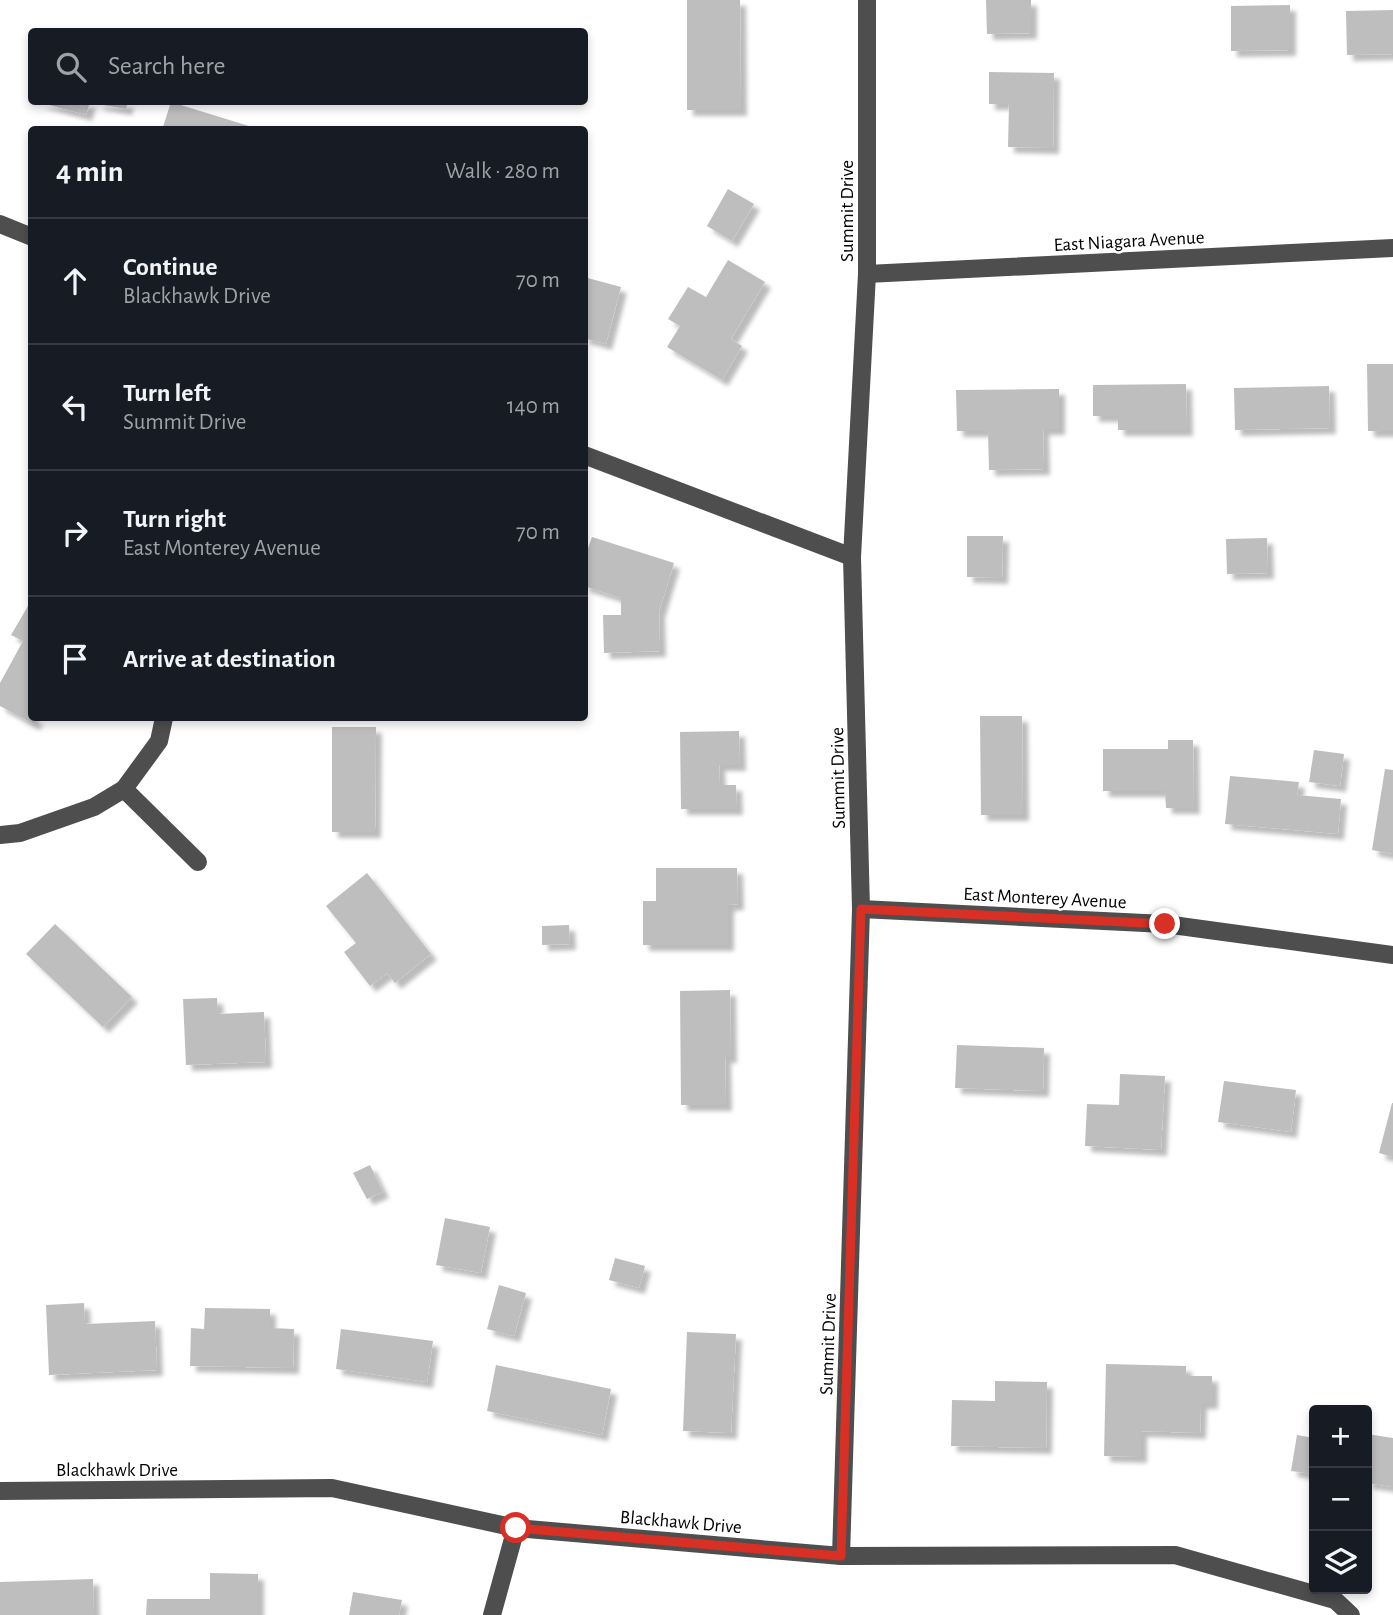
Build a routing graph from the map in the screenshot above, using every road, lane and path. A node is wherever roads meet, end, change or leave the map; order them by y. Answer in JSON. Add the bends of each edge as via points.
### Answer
{"nodes":[{"id":1,"x":867,"y":0,"type":"edge"},
{"id":2,"x":0,"y":224,"type":"edge"},
{"id":3,"x":28,"y":235,"type":"edge"},
{"id":4,"x":1393,"y":248,"type":"edge"},
{"id":5,"x":867,"y":274,"type":"junction"},
{"id":6,"x":588,"y":457,"type":"edge"},
{"id":7,"x":852,"y":557,"type":"junction"},
{"id":8,"x":163,"y":721,"type":"edge"},
{"id":9,"x":124,"y":789,"type":"junction"},
{"id":10,"x":0,"y":835,"type":"edge"},
{"id":11,"x":198,"y":862,"type":"dead end"},
{"id":12,"x":861,"y":909,"type":"junction"},
{"id":13,"x":1393,"y":955,"type":"edge"},
{"id":14,"x":0,"y":1491,"type":"edge"},
{"id":15,"x":516,"y":1528,"type":"junction"},
{"id":16,"x":841,"y":1556,"type":"junction"},
{"id":17,"x":492,"y":1615,"type":"edge"},
{"id":18,"x":1351,"y":1615,"type":"edge"}],
"edges":[{"from":1,"to":5,"type":"street","name":"Summit Drive"},
{"from":2,"to":3,"type":"street"},
{"from":4,"to":5,"type":"street","name":"East Niagara Avenue"},
{"from":5,"to":7,"type":"street","name":"Summit Drive"},
{"from":6,"to":7,"type":"street"},
{"from":7,"to":12,"type":"street","name":"Summit Drive"},
{"from":8,"to":9,"type":"street","via":[[159,741]]},
{"from":9,"to":10,"type":"street","via":[[94,807],[20,833]]},
{"from":9,"to":11,"type":"street"},
{"from":12,"to":13,"type":"street","name":"East Monterey Avenue","via":[[1165,924]]},
{"from":12,"to":16,"type":"street","name":"Summit Drive"},
{"from":14,"to":15,"type":"street","name":"Blackhawk Drive","via":[[332,1488]]},
{"from":15,"to":16,"type":"street","name":"Blackhawk Drive"},
{"from":15,"to":17,"type":"street"},
{"from":16,"to":18,"type":"street","name":"Blackhawk Drive","via":[[1175,1555],[1335,1600]]}]}
